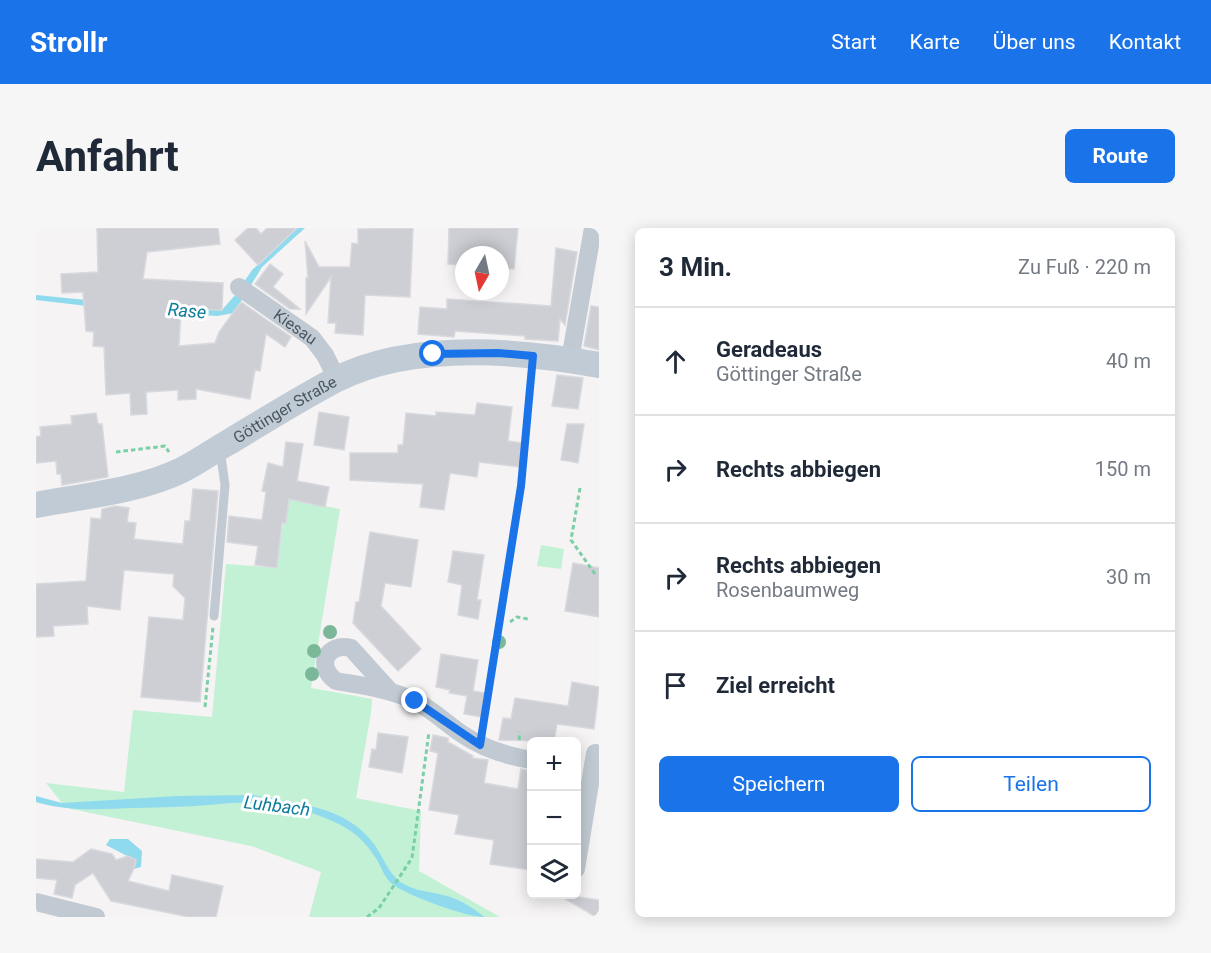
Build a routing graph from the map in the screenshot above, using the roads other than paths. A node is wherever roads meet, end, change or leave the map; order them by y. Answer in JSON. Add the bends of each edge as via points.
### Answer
{"nodes":[{"id":1,"x":593,"y":228,"type":"edge"},
{"id":2,"x":244,"y":290,"type":"dead end"},
{"id":3,"x":570,"y":360,"type":"junction"},
{"id":4,"x":599,"y":365,"type":"edge"},
{"id":5,"x":337,"y":379,"type":"junction"},
{"id":6,"x":220,"y":447,"type":"junction"},
{"id":7,"x":36,"y":505,"type":"edge"},
{"id":8,"x":214,"y":616,"type":"road end"},
{"id":9,"x":389,"y":690,"type":"dead end"},
{"id":10,"x":597,"y":752,"type":"edge"},
{"id":11,"x":581,"y":757,"type":"edge"},
{"id":12,"x":527,"y":759,"type":"edge"},
{"id":13,"x":580,"y":845,"type":"edge"},
{"id":14,"x":36,"y":902,"type":"edge"},
{"id":15,"x":96,"y":917,"type":"edge"}],
"edges":[{"from":1,"to":3,"type":"street"},
{"from":2,"to":5,"type":"street","name":"Kiesau","via":[[312,338]]},
{"from":3,"to":4,"type":"street","name":"Göttinger Straße"},
{"from":3,"to":5,"type":"street","name":"Göttinger Straße","via":[[476,353],[415,356]]},
{"from":5,"to":6,"type":"street","name":"Göttinger Straße"},
{"from":6,"to":7,"type":"street","name":"Göttinger Straße","via":[[181,470],[140,484]]},
{"from":6,"to":8,"type":"lane","via":[[225,485]]},
{"from":9,"to":12,"type":"street","via":[[437,714],[480,745]]},
{"from":10,"to":11,"type":"street"},
{"from":10,"to":13,"type":"street"},
{"from":14,"to":15,"type":"street"}]}
